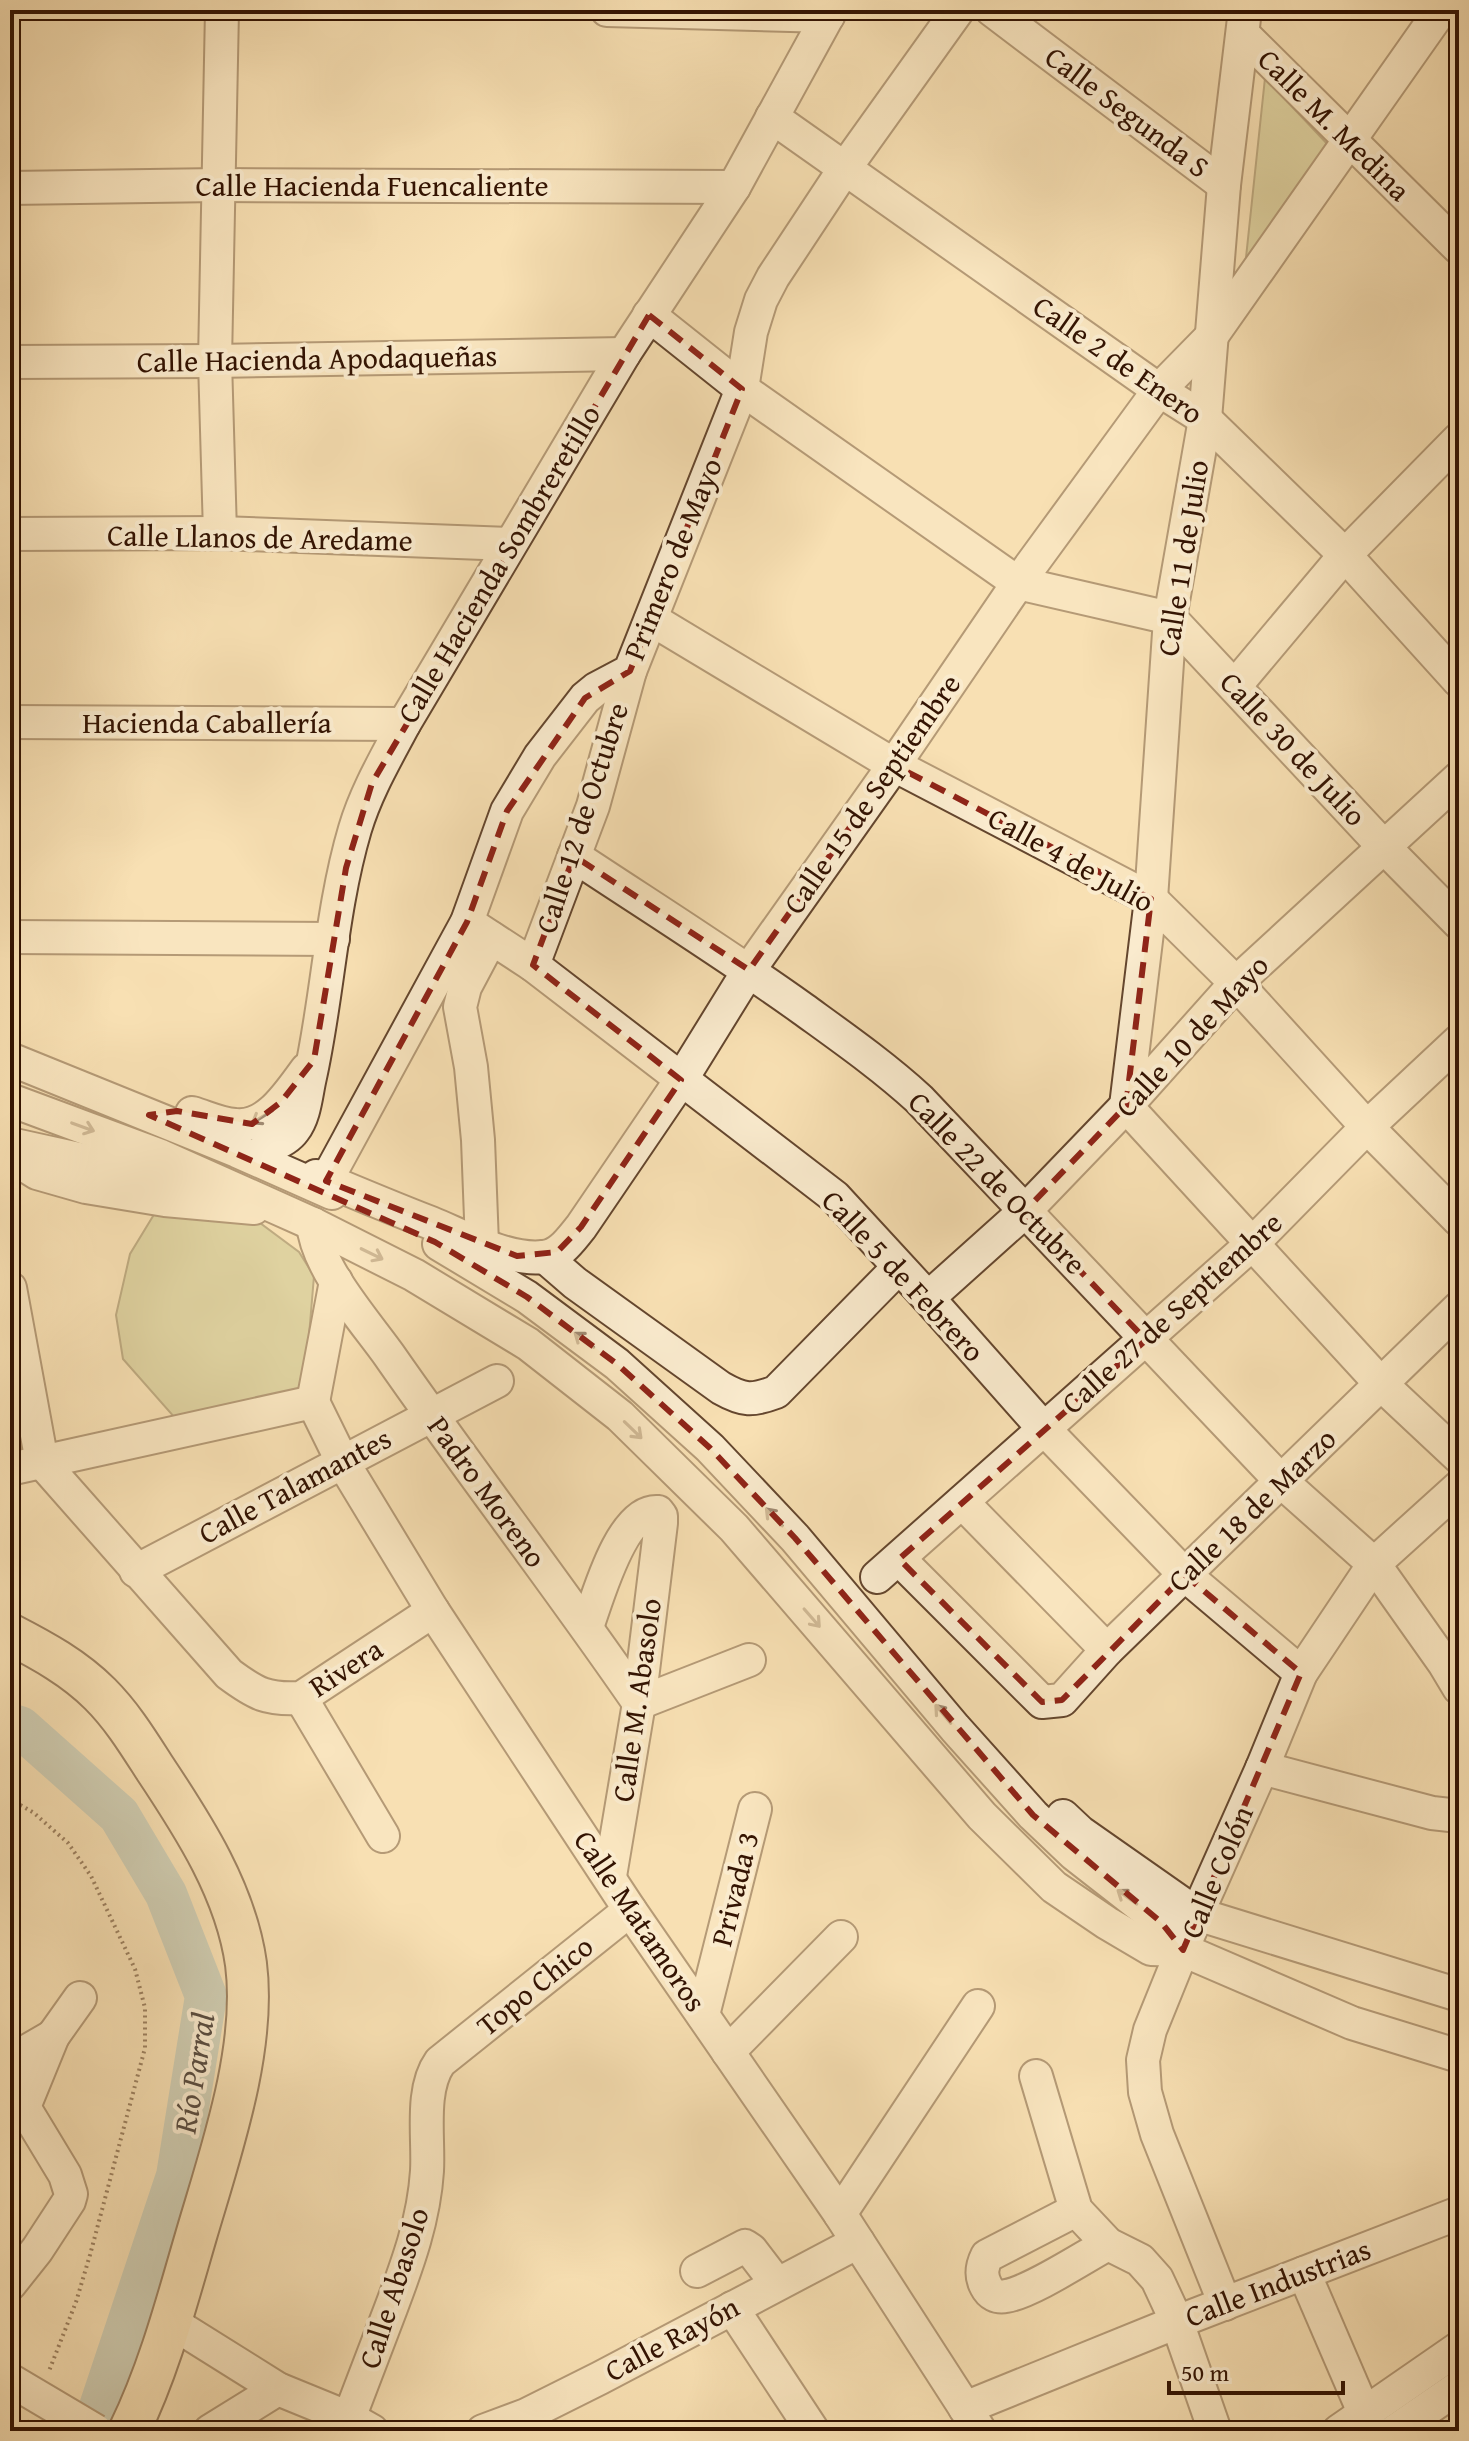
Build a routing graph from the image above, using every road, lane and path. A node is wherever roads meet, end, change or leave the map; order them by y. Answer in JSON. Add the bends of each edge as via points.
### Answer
{"nodes":[{"id":1,"x":222,"y":10,"type":"edge"},
{"id":2,"x":607,"y":10,"type":"edge"},
{"id":3,"x":958,"y":10,"type":"edge"},
{"id":4,"x":992,"y":10,"type":"edge"},
{"id":5,"x":829,"y":13,"type":"edge"},
{"id":6,"x":1244,"y":22,"type":"edge"},
{"id":7,"x":1432,"y":22,"type":"edge"},
{"id":8,"x":1459,"y":26,"type":"edge"},
{"id":9,"x":772,"y":117,"type":"junction"},
{"id":10,"x":1349,"y":138,"type":"junction"},
{"id":11,"x":845,"y":168,"type":"junction"},
{"id":12,"x":219,"y":185,"type":"junction"},
{"id":13,"x":1224,"y":185,"type":"junction"},
{"id":14,"x":734,"y":187,"type":"junction"},
{"id":15,"x":10,"y":188,"type":"edge"},
{"id":16,"x":1459,"y":248,"type":"edge"},
{"id":17,"x":649,"y":315,"type":"junction"},
{"id":18,"x":1211,"y":337,"type":"junction"},
{"id":19,"x":624,"y":354,"type":"junction"},
{"id":20,"x":215,"y":361,"type":"junction"},
{"id":21,"x":10,"y":362,"type":"edge"},
{"id":22,"x":742,"y":389,"type":"junction"},
{"id":23,"x":1159,"y":390,"type":"junction"},
{"id":24,"x":1205,"y":419,"type":"junction"},
{"id":25,"x":1459,"y":439,"type":"edge"},
{"id":26,"x":220,"y":533,"type":"junction"},
{"id":27,"x":10,"y":534,"type":"edge"},
{"id":28,"x":510,"y":544,"type":"junction"},
{"id":29,"x":1345,"y":555,"type":"junction"},
{"id":30,"x":1018,"y":583,"type":"junction"},
{"id":31,"x":1170,"y":618,"type":"junction"},
{"id":32,"x":651,"y":619,"type":"junction"},
{"id":33,"x":630,"y":671,"type":"junction"},
{"id":34,"x":1459,"y":681,"type":"edge"},
{"id":35,"x":1235,"y":686,"type":"junction"},
{"id":36,"x":10,"y":722,"type":"edge"},
{"id":37,"x":404,"y":724,"type":"junction"},
{"id":38,"x":894,"y":765,"type":"junction"},
{"id":39,"x":1459,"y":778,"type":"edge"},
{"id":40,"x":1385,"y":848,"type":"junction"},
{"id":41,"x":574,"y":856,"type":"junction"},
{"id":42,"x":1151,"y":899,"type":"junction"},
{"id":43,"x":1459,"y":923,"type":"edge"},
{"id":44,"x":479,"y":930,"type":"junction"},
{"id":45,"x":10,"y":937,"type":"edge"},
{"id":46,"x":333,"y":939,"type":"junction"},
{"id":47,"x":533,"y":965,"type":"junction"},
{"id":48,"x":749,"y":970,"type":"junction"},
{"id":49,"x":1236,"y":983,"type":"junction"},
{"id":50,"x":1459,"y":1041,"type":"edge"},
{"id":51,"x":10,"y":1059,"type":"edge"},
{"id":52,"x":314,"y":1060,"type":"junction"},
{"id":53,"x":681,"y":1080,"type":"junction"},
{"id":54,"x":10,"y":1100,"type":"edge"},
{"id":55,"x":1126,"y":1106,"type":"junction"},
{"id":56,"x":149,"y":1115,"type":"junction"},
{"id":57,"x":1367,"y":1127,"type":"junction"},
{"id":58,"x":10,"y":1144,"type":"edge"},
{"id":59,"x":264,"y":1150,"type":"dead end"},
{"id":60,"x":10,"y":1156,"type":"edge"},
{"id":61,"x":196,"y":1179,"type":"dead end"},
{"id":62,"x":281,"y":1210,"type":"junction"},
{"id":63,"x":1024,"y":1212,"type":"junction"},
{"id":64,"x":1459,"y":1220,"type":"edge"},
{"id":65,"x":313,"y":1224,"type":"junction"},
{"id":66,"x":482,"y":1244,"type":"junction"},
{"id":67,"x":1252,"y":1244,"type":"junction"},
{"id":68,"x":545,"y":1257,"type":"junction"},
{"id":69,"x":898,"y":1268,"type":"junction"},
{"id":70,"x":336,"y":1281,"type":"junction"},
{"id":71,"x":10,"y":1288,"type":"edge"},
{"id":72,"x":928,"y":1298,"type":"junction"},
{"id":73,"x":1459,"y":1308,"type":"edge"},
{"id":74,"x":1146,"y":1340,"type":"junction"},
{"id":75,"x":497,"y":1381,"type":"dead end"},
{"id":76,"x":1381,"y":1384,"type":"junction"},
{"id":77,"x":313,"y":1402,"type":"junction"},
{"id":78,"x":431,"y":1416,"type":"junction"},
{"id":79,"x":1045,"y":1430,"type":"junction"},
{"id":80,"x":1459,"y":1457,"type":"edge"},
{"id":81,"x":342,"y":1461,"type":"junction"},
{"id":82,"x":42,"y":1462,"type":"junction"},
{"id":83,"x":10,"y":1469,"type":"edge"},
{"id":84,"x":1282,"y":1482,"type":"junction"},
{"id":85,"x":1459,"y":1487,"type":"edge"},
{"id":86,"x":962,"y":1502,"type":"junction"},
{"id":87,"x":1374,"y":1564,"type":"junction"},
{"id":88,"x":136,"y":1571,"type":"junction"},
{"id":89,"x":1185,"y":1575,"type":"junction"},
{"id":90,"x":433,"y":1611,"type":"junction"},
{"id":91,"x":587,"y":1627,"type":"junction"},
{"id":92,"x":10,"y":1634,"type":"edge"},
{"id":93,"x":1107,"y":1650,"type":"junction"},
{"id":94,"x":749,"y":1660,"type":"dead end"},
{"id":95,"x":1301,"y":1673,"type":"junction"},
{"id":96,"x":1459,"y":1688,"type":"edge"},
{"id":97,"x":301,"y":1698,"type":"junction"},
{"id":98,"x":1042,"y":1702,"type":"joint"},
{"id":99,"x":639,"y":1703,"type":"junction"},
{"id":100,"x":1262,"y":1768,"type":"junction"},
{"id":101,"x":10,"y":1799,"type":"edge"},
{"id":102,"x":755,"y":1809,"type":"dead end"},
{"id":103,"x":1055,"y":1809,"type":"dead end"},
{"id":104,"x":1459,"y":1816,"type":"edge"},
{"id":105,"x":383,"y":1836,"type":"dead end"},
{"id":106,"x":610,"y":1876,"type":"junction"},
{"id":107,"x":630,"y":1910,"type":"junction"},
{"id":108,"x":1197,"y":1914,"type":"junction"},
{"id":109,"x":841,"y":1937,"type":"dead end"},
{"id":110,"x":1183,"y":1950,"type":"junction"},
{"id":111,"x":1459,"y":1995,"type":"edge"},
{"id":112,"x":80,"y":1998,"type":"dead end"},
{"id":113,"x":978,"y":2006,"type":"dead end"},
{"id":114,"x":703,"y":2015,"type":"junction"},
{"id":115,"x":53,"y":2036,"type":"junction"},
{"id":116,"x":728,"y":2052,"type":"junction"},
{"id":117,"x":1459,"y":2056,"type":"edge"},
{"id":118,"x":10,"y":2061,"type":"edge"},
{"id":119,"x":440,"y":2062,"type":"joint"},
{"id":120,"x":1036,"y":2076,"type":"dead end"},
{"id":121,"x":17,"y":2096,"type":"edge"},
{"id":122,"x":1076,"y":2210,"type":"junction"},
{"id":123,"x":1459,"y":2213,"type":"edge"},
{"id":124,"x":840,"y":2214,"type":"junction"},
{"id":125,"x":858,"y":2242,"type":"junction"},
{"id":126,"x":1108,"y":2244,"type":"junction"},
{"id":127,"x":697,"y":2271,"type":"dead end"},
{"id":128,"x":1304,"y":2273,"type":"junction"},
{"id":129,"x":10,"y":2284,"type":"edge"},
{"id":130,"x":777,"y":2284,"type":"junction"},
{"id":131,"x":1225,"y":2304,"type":"junction"},
{"id":132,"x":732,"y":2308,"type":"junction"},
{"id":133,"x":171,"y":2322,"type":"junction"},
{"id":134,"x":1177,"y":2322,"type":"junction"},
{"id":135,"x":1459,"y":2348,"type":"edge"},
{"id":136,"x":47,"y":2374,"type":"dead end"},
{"id":137,"x":10,"y":2380,"type":"edge"},
{"id":138,"x":1459,"y":2387,"type":"edge"},
{"id":139,"x":278,"y":2389,"type":"junction"},
{"id":140,"x":30,"y":2417,"type":"dead end"},
{"id":141,"x":972,"y":2420,"type":"edge"},
{"id":142,"x":1426,"y":2422,"type":"edge"},
{"id":143,"x":361,"y":2425,"type":"edge"},
{"id":144,"x":1358,"y":2425,"type":"edge"},
{"id":145,"x":24,"y":2431,"type":"edge"},
{"id":146,"x":96,"y":2431,"type":"edge"},
{"id":147,"x":129,"y":2431,"type":"edge"},
{"id":148,"x":210,"y":2431,"type":"edge"},
{"id":149,"x":483,"y":2431,"type":"edge"},
{"id":150,"x":813,"y":2431,"type":"edge"},
{"id":151,"x":1215,"y":2431,"type":"edge"},
{"id":152,"x":1395,"y":2431,"type":"edge"}],
"edges":[{"from":1,"to":12,"type":"street"},
{"from":2,"to":5,"type":"street"},
{"from":3,"to":11,"type":"street","name":"Primero de Mayo"},
{"from":4,"to":13,"type":"street","name":"Calle Segunda S"},
{"from":5,"to":9,"type":"street","name":"Calle Hacienda Sombreretillo"},
{"from":6,"to":10,"type":"street","name":"Calle M. Medina"},
{"from":6,"to":13,"type":"street","name":"Calle 11 de Julio"},
{"from":7,"to":8,"type":"street"},
{"from":7,"to":10,"type":"street","name":"Calle 15 de Septiembre"},
{"from":9,"to":11,"type":"street","name":"Calle 2 de Enero"},
{"from":9,"to":14,"type":"street","name":"Calle Hacienda Sombreretillo"},
{"from":10,"to":16,"type":"street","name":"Calle M. Medina"},
{"from":10,"to":18,"type":"street","name":"Calle 15 de Septiembre"},
{"from":11,"to":22,"type":"street","name":"Primero de Mayo","via":[[761,300]]},
{"from":11,"to":23,"type":"street","name":"Calle 2 de Enero"},
{"from":12,"to":14,"type":"street","name":"Calle Hacienda Fuencaliente"},
{"from":12,"to":15,"type":"street","name":"Calle Hacienda Fuencaliente"},
{"from":12,"to":20,"type":"street"},
{"from":13,"to":18,"type":"street","name":"Calle 11 de Julio"},
{"from":14,"to":17,"type":"street","name":"Calle Hacienda Sombreretillo"},
{"from":17,"to":19,"type":"street","name":"Calle Hacienda Sombreretillo"},
{"from":17,"to":22,"type":"street"},
{"from":18,"to":23,"type":"street","name":"Calle 15 de Septiembre"},
{"from":18,"to":24,"type":"street","name":"Calle 11 de Julio"},
{"from":19,"to":20,"type":"street","name":"Calle Hacienda Apodaqueñas"},
{"from":19,"to":28,"type":"street","name":"Calle Hacienda Sombreretillo"},
{"from":20,"to":21,"type":"street","name":"Calle Hacienda Apodaqueñas"},
{"from":20,"to":26,"type":"street"},
{"from":22,"to":30,"type":"street"},
{"from":22,"to":32,"type":"street","name":"Primero de Mayo"},
{"from":23,"to":24,"type":"street","name":"Calle 2 de Enero"},
{"from":23,"to":30,"type":"street","name":"Calle 15 de Septiembre"},
{"from":24,"to":29,"type":"street","name":"Calle 2 de Enero"},
{"from":24,"to":31,"type":"street","name":"Calle 11 de Julio"},
{"from":25,"to":29,"type":"street"},
{"from":26,"to":27,"type":"street","name":"Calle Llanos de Aredame"},
{"from":26,"to":28,"type":"street","name":"Calle Llanos de Aredame"},
{"from":28,"to":37,"type":"street","name":"Calle Hacienda Sombreretillo"},
{"from":29,"to":34,"type":"street","name":"Calle 2 de Enero"},
{"from":29,"to":35,"type":"street"},
{"from":30,"to":31,"type":"street"},
{"from":30,"to":38,"type":"street","name":"Calle 15 de Septiembre"},
{"from":31,"to":35,"type":"street","name":"Calle 30 de Julio"},
{"from":31,"to":42,"type":"street","name":"Calle 11 de Julio"},
{"from":32,"to":33,"type":"street","name":"Primero de Mayo"},
{"from":32,"to":38,"type":"street","name":"Calle 4 de Julio"},
{"from":33,"to":41,"type":"street","name":"Calle 12 de Octubre"},
{"from":33,"to":44,"type":"street","name":"Primero de Mayo","via":[[585,698],[540,756],[507,811]]},
{"from":35,"to":40,"type":"street","name":"Calle 30 de Julio"},
{"from":36,"to":37,"type":"street","name":"Hacienda Caballería"},
{"from":37,"to":46,"type":"street","name":"Calle Hacienda Sombreretillo","via":[[372,783],[355,829]]},
{"from":38,"to":42,"type":"street","name":"Calle 4 de Julio"},
{"from":38,"to":48,"type":"street","name":"Calle 15 de Septiembre"},
{"from":39,"to":40,"type":"street","name":"Calle 10 de Mayo"},
{"from":40,"to":43,"type":"street","name":"Calle 30 de Julio"},
{"from":40,"to":49,"type":"street","name":"Calle 10 de Mayo"},
{"from":41,"to":47,"type":"street","name":"Calle 12 de Octubre"},
{"from":41,"to":48,"type":"street","name":"Calle 22 de Octubre"},
{"from":42,"to":49,"type":"street","name":"Calle 4 de Julio"},
{"from":42,"to":55,"type":"street","name":"Calle 11 de Julio"},
{"from":44,"to":47,"type":"street","name":"Calle 5 de Febrero"},
{"from":44,"to":66,"type":"street","name":"Calle 12 de Octubre","via":[[460,1007],[478,1140]]},
{"from":44,"to":66,"type":"street","name":"Primero de Mayo","via":[[321,1178]]},
{"from":45,"to":46,"type":"street"},
{"from":46,"to":52,"type":"street","name":"Calle Hacienda Sombreretillo"},
{"from":47,"to":53,"type":"street","name":"Calle 5 de Febrero"},
{"from":48,"to":53,"type":"street","name":"Calle 15 de Septiembre"},
{"from":48,"to":63,"type":"street","name":"Calle 22 de Octubre","via":[[894,1076]]},
{"from":49,"to":55,"type":"street","name":"Calle 10 de Mayo"},
{"from":49,"to":57,"type":"street","name":"Calle 4 de Julio"},
{"from":50,"to":57,"type":"street","name":"Calle 27 de Septiembre"},
{"from":51,"to":56,"type":"street"},
{"from":52,"to":56,"type":"street","one_way":true,"via":[[281,1102],[252,1124],[237,1126],[177,1111]]},
{"from":52,"to":59,"type":"street","name":"Calle Hacienda Sombreretillo","via":[[295,1129]]},
{"from":53,"to":68,"type":"street","name":"Calle 15 de Septiembre","via":[[581,1227],[567,1244]]},
{"from":53,"to":69,"type":"street","name":"Calle 5 de Febrero","via":[[835,1197]]},
{"from":54,"to":62,"type":"street","one_way":true,"via":[[161,1156]]},
{"from":55,"to":63,"type":"street","name":"Calle 10 de Mayo"},
{"from":55,"to":67,"type":"street"},
{"from":110,"to":56,"type":"street","one_way":true,"via":[[1161,1922],[1033,1815],[795,1538],[710,1448],[617,1364],[527,1297],[435,1242]]},
{"from":57,"to":64,"type":"street","name":"Calle 4 de Julio"},
{"from":57,"to":67,"type":"street","name":"Calle 27 de Septiembre"},
{"from":58,"to":61,"type":"street","via":[[176,1180]]},
{"from":60,"to":62,"type":"street","via":[[37,1173],[86,1187]]},
{"from":62,"to":65,"type":"street"},
{"from":63,"to":72,"type":"street","name":"Calle 10 de Mayo"},
{"from":63,"to":74,"type":"street","name":"Calle 22 de Octubre"},
{"from":65,"to":70,"type":"street","name":"Padro Moreno"},
{"from":65,"to":110,"type":"street","one_way":true,"via":[[414,1275],[528,1344],[620,1416],[734,1528],[982,1816],[1054,1887],[1151,1949]]},
{"from":66,"to":68,"type":"street","via":[[517,1256]]},
{"from":67,"to":74,"type":"street","name":"Calle 27 de Septiembre"},
{"from":67,"to":76,"type":"street"},
{"from":68,"to":69,"type":"street","via":[[721,1388],[738,1398],[757,1399],[776,1392]]},
{"from":69,"to":72,"type":"street","name":"Calle 5 de Febrero"},
{"from":70,"to":77,"type":"street"},
{"from":70,"to":78,"type":"street","name":"Padro Moreno"},
{"from":71,"to":82,"type":"street"},
{"from":72,"to":79,"type":"street","name":"Calle 5 de Febrero"},
{"from":73,"to":76,"type":"street","name":"Calle 18 de Marzo"},
{"from":74,"to":79,"type":"street","name":"Calle 27 de Septiembre"},
{"from":74,"to":84,"type":"street","name":"Calle 22 de Octubre"},
{"from":75,"to":78,"type":"street","name":"Calle Talamantes"},
{"from":76,"to":80,"type":"street"},
{"from":76,"to":84,"type":"street","name":"Calle 18 de Marzo"},
{"from":77,"to":81,"type":"street","name":"Calle Matamoros"},
{"from":77,"to":82,"type":"street"},
{"from":78,"to":81,"type":"street","name":"Calle Talamantes"},
{"from":78,"to":91,"type":"street","name":"Padro Moreno"},
{"from":79,"to":86,"type":"street","name":"Calle 27 de Septiembre"},
{"from":79,"to":89,"type":"street","name":"Calle 5 de Febrero"},
{"from":81,"to":88,"type":"street","name":"Calle Talamantes"},
{"from":81,"to":90,"type":"street","name":"Calle Matamoros"},
{"from":82,"to":83,"type":"street"},
{"from":82,"to":88,"type":"street"},
{"from":84,"to":87,"type":"street","name":"Calle 22 de Octubre"},
{"from":84,"to":89,"type":"street","name":"Calle 18 de Marzo"},
{"from":85,"to":87,"type":"street","name":"Calle Colón"},
{"from":86,"to":93,"type":"street"},
{"from":86,"to":98,"type":"street","name":"Calle 27 de Septiembre","via":[[888,1568]]},
{"from":87,"to":95,"type":"street","name":"Calle Colón"},
{"from":87,"to":96,"type":"street","name":"Calle 22 de Octubre"},
{"from":88,"to":97,"type":"street","name":"Rivera","via":[[229,1674],[252,1691],[277,1699]]},
{"from":89,"to":93,"type":"street","name":"Calle 18 de Marzo"},
{"from":89,"to":95,"type":"street","name":"Calle 5 de Febrero"},
{"from":90,"to":97,"type":"street","name":"Rivera"},
{"from":90,"to":106,"type":"street","name":"Calle Matamoros"},
{"from":91,"to":99,"type":"street","name":"Padro Moreno"},
{"from":91,"to":99,"type":"street","name":"Calle M. Abasolo","via":[[613,1555],[645,1514],[658,1512],[661,1523]]},
{"from":92,"to":133,"type":"main road","via":[[57,1658],[126,1724],[208,1855],[232,1907],[246,1964],[247,2027],[227,2132]]},
{"from":93,"to":98,"type":"street","name":"Calle 18 de Marzo","via":[[1062,1700]]},
{"from":94,"to":99,"type":"street"},
{"from":95,"to":100,"type":"street","name":"Calle Colón"},
{"from":97,"to":105,"type":"street"},
{"from":99,"to":106,"type":"street","name":"Calle M. Abasolo"},
{"from":100,"to":104,"type":"street"},
{"from":100,"to":108,"type":"street","name":"Calle Colón"},
{"from":101,"to":136,"type":"path","via":[[68,1843],[91,1876],[135,1969],[145,2008],[145,2048],[94,2240]]},
{"from":102,"to":114,"type":"street","name":"Privada 3"},
{"from":103,"to":108,"type":"street"},
{"from":106,"to":107,"type":"street","name":"Calle Matamoros"},
{"from":107,"to":114,"type":"street","name":"Calle Matamoros"},
{"from":107,"to":119,"type":"street","name":"Topo Chico"},
{"from":108,"to":110,"type":"street","name":"Calle Colón"},
{"from":108,"to":111,"type":"street"},
{"from":109,"to":116,"type":"street"},
{"from":110,"to":117,"type":"street","via":[[1352,2023]]},
{"from":110,"to":131,"type":"street","name":"Calle Colón","via":[[1150,2030],[1143,2060],[1145,2092]]},
{"from":112,"to":115,"type":"street"},
{"from":113,"to":124,"type":"street"},
{"from":114,"to":116,"type":"street","name":"Calle Matamoros"},
{"from":115,"to":118,"type":"street"},
{"from":115,"to":121,"type":"street"},
{"from":116,"to":124,"type":"street","name":"Calle Matamoros"},
{"from":119,"to":143,"type":"street","name":"Calle Abasolo","via":[[430,2081],[422,2215]]},
{"from":120,"to":122,"type":"street"},
{"from":121,"to":129,"type":"street","via":[[71,2194]]},
{"from":122,"to":126,"type":"street"},
{"from":122,"to":126,"type":"street","via":[[987,2256],[982,2265],[987,2289],[1004,2297],[1022,2291]]},
{"from":123,"to":128,"type":"street","name":"Calle Industrias"},
{"from":124,"to":125,"type":"street","name":"Calle Matamoros"},
{"from":125,"to":130,"type":"street","name":"Calle Rayón"},
{"from":125,"to":141,"type":"street","name":"Calle Matamoros"},
{"from":126,"to":134,"type":"street","via":[[1149,2269]]},
{"from":127,"to":130,"type":"street","via":[[745,2246]]},
{"from":128,"to":131,"type":"street","name":"Calle Industrias"},
{"from":128,"to":144,"type":"street"},
{"from":130,"to":132,"type":"street","name":"Calle Rayón"},
{"from":131,"to":134,"type":"street","name":"Calle Industrias"},
{"from":132,"to":149,"type":"street","name":"Calle Rayón","via":[[526,2415]]},
{"from":132,"to":150,"type":"street"},
{"from":133,"to":139,"type":"street"},
{"from":133,"to":147,"type":"main road"},
{"from":134,"to":141,"type":"street","name":"Calle Industrias"},
{"from":134,"to":151,"type":"street"},
{"from":135,"to":144,"type":"street"},
{"from":137,"to":146,"type":"street","bridge":true},
{"from":138,"to":142,"type":"street"},
{"from":139,"to":143,"type":"street"},
{"from":139,"to":148,"type":"street"},
{"from":140,"to":145,"type":"path"},
{"from":142,"to":152,"type":"street"}]}
